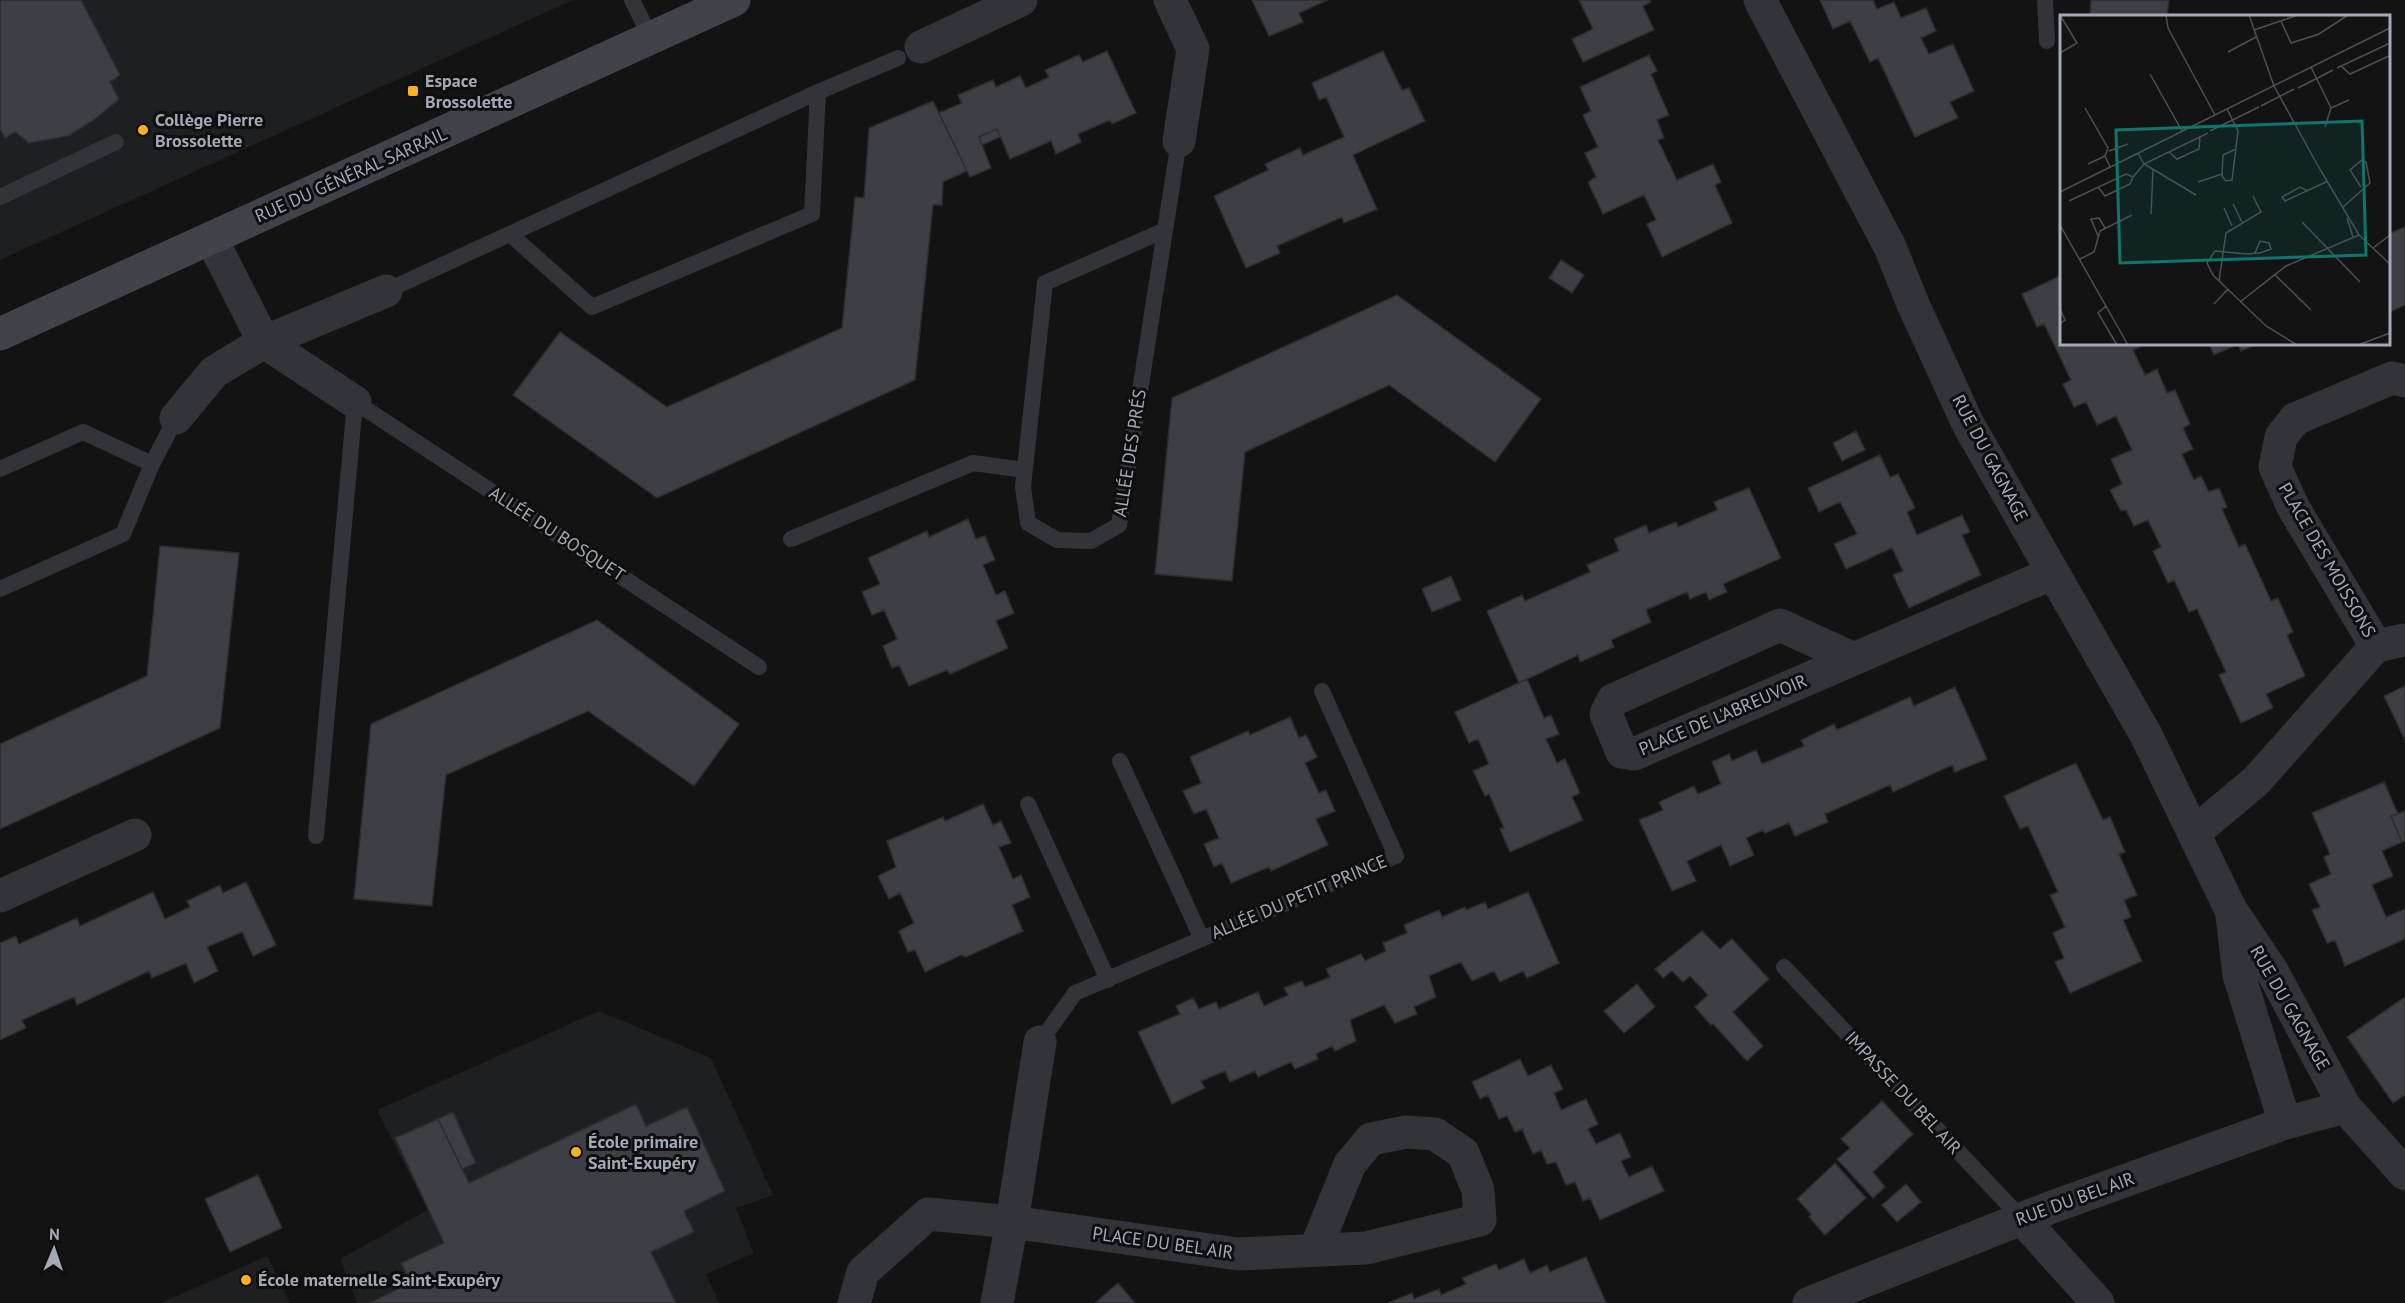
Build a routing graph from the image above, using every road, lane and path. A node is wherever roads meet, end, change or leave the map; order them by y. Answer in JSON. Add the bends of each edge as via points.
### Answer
{"nodes":[{"id":1,"x":633,"y":0,"type":"edge"},
{"id":2,"x":734,"y":0,"type":"edge"},
{"id":3,"x":1021,"y":0,"type":"edge"},
{"id":4,"x":1170,"y":0,"type":"edge"},
{"id":5,"x":1760,"y":0,"type":"edge"},
{"id":6,"x":2045,"y":0,"type":"edge"},
{"id":7,"x":651,"y":38,"type":"junction"},
{"id":8,"x":2047,"y":41,"type":"dead end"},
{"id":9,"x":910,"y":52,"type":"joint"},
{"id":10,"x":818,"y":92,"type":"junction"},
{"id":11,"x":1179,"y":141,"type":"joint"},
{"id":12,"x":116,"y":142,"type":"dead end"},
{"id":13,"x":0,"y":197,"type":"edge"},
{"id":14,"x":1165,"y":230,"type":"junction"},
{"id":15,"x":511,"y":235,"type":"junction"},
{"id":16,"x":211,"y":238,"type":"junction"},
{"id":17,"x":386,"y":291,"type":"joint"},
{"id":18,"x":0,"y":334,"type":"edge"},
{"id":19,"x":264,"y":342,"type":"junction"},
{"id":20,"x":2405,"y":381,"type":"edge"},
{"id":21,"x":355,"y":402,"type":"junction"},
{"id":22,"x":176,"y":418,"type":"joint"},
{"id":23,"x":152,"y":464,"type":"junction"},
{"id":24,"x":0,"y":469,"type":"edge"},
{"id":25,"x":1024,"y":470,"type":"junction"},
{"id":26,"x":791,"y":539,"type":"dead end"},
{"id":27,"x":2053,"y":573,"type":"junction"},
{"id":28,"x":0,"y":589,"type":"edge"},
{"id":29,"x":2390,"y":643,"type":"edge"},
{"id":30,"x":1854,"y":659,"type":"junction"},
{"id":31,"x":759,"y":667,"type":"dead end"},
{"id":32,"x":1322,"y":691,"type":"dead end"},
{"id":33,"x":1120,"y":761,"type":"dead end"},
{"id":34,"x":1028,"y":804,"type":"dead end"},
{"id":35,"x":2194,"y":833,"type":"junction"},
{"id":36,"x":135,"y":835,"type":"dead end"},
{"id":37,"x":316,"y":836,"type":"dead end"},
{"id":38,"x":0,"y":896,"type":"edge"},
{"id":39,"x":2231,"y":910,"type":"junction"},
{"id":40,"x":1202,"y":939,"type":"junction"},
{"id":41,"x":1784,"y":967,"type":"dead end"},
{"id":42,"x":1108,"y":980,"type":"junction"},
{"id":43,"x":1040,"y":1042,"type":"joint"},
{"id":44,"x":2345,"y":1107,"type":"junction"},
{"id":45,"x":2285,"y":1123,"type":"junction"},
{"id":46,"x":2405,"y":1174,"type":"edge"},
{"id":47,"x":2022,"y":1219,"type":"junction"},
{"id":48,"x":1012,"y":1222,"type":"junction"},
{"id":49,"x":1315,"y":1250,"type":"junction"},
{"id":50,"x":854,"y":1303,"type":"edge"},
{"id":51,"x":997,"y":1303,"type":"edge"},
{"id":52,"x":1809,"y":1303,"type":"edge"},
{"id":53,"x":2098,"y":1303,"type":"edge"}],
"edges":[{"from":1,"to":7,"type":"lane"},
{"from":2,"to":7,"type":"main road","name":"RUE DU GÉNÉRAL SARRAIL"},
{"from":3,"to":9,"type":"street"},
{"from":4,"to":11,"type":"street","name":"ALLÉE DES PRÉS","via":[[1193,50]]},
{"from":5,"to":27,"type":"street","name":"RUE DU GAGNAGE","via":[[1890,247],[1968,424]]},
{"from":6,"to":8,"type":"lane"},
{"from":7,"to":16,"type":"main road","name":"RUE DU GÉNÉRAL SARRAIL"},
{"from":9,"to":10,"type":"lane"},
{"from":10,"to":15,"type":"lane"},
{"from":10,"to":15,"type":"lane","via":[[812,214],[592,308]]},
{"from":11,"to":14,"type":"lane","name":"ALLÉE DES PRÉS"},
{"from":12,"to":13,"type":"lane"},
{"from":14,"to":25,"type":"lane","name":"ALLÉE DES PRÉS","via":[[1045,283]]},
{"from":14,"to":25,"type":"lane","name":"ALLÉE DES PRÉS","via":[[1119,525],[1091,541],[1057,540],[1028,524]]},
{"from":15,"to":17,"type":"lane"},
{"from":16,"to":18,"type":"main road","name":"RUE DU GÉNÉRAL SARRAIL"},
{"from":16,"to":19,"type":"street","name":"ALLÉE DU BOSQUET"},
{"from":17,"to":19,"type":"street"},
{"from":19,"to":21,"type":"street","name":"ALLÉE DU BOSQUET"},
{"from":19,"to":22,"type":"street","via":[[214,372]]},
{"from":20,"to":29,"type":"street","name":"PLACE DES MOISSONS","via":[[2392,378],[2295,419],[2281,437],[2275,467],[2293,507]]},
{"from":21,"to":31,"type":"lane","name":"ALLÉE DU BOSQUET"},
{"from":21,"to":37,"type":"lane"},
{"from":22,"to":23,"type":"lane"},
{"from":23,"to":24,"type":"lane","via":[[83,432]]},
{"from":23,"to":28,"type":"lane","via":[[123,534]]},
{"from":25,"to":26,"type":"lane","via":[[973,464]]},
{"from":27,"to":30,"type":"street","name":"PLACE DE L'ABREUVOIR"},
{"from":27,"to":35,"type":"street","name":"RUE DU GAGNAGE","via":[[2146,735]]},
{"from":29,"to":35,"type":"street","name":"PLACE DES MOISSONS","via":[[2256,781]]},
{"from":30,"to":30,"type":"street","name":"PLACE DE L'ABREUVOIR","via":[[1634,754],[1622,752],[1606,714],[1613,700],[1780,625]]},
{"from":32,"to":40,"type":"lane","name":"ALLÉE DU PETIT PRINCE","via":[[1396,855]]},
{"from":33,"to":40,"type":"lane","name":"ALLÉE DU PETIT PRINCE"},
{"from":34,"to":42,"type":"lane"},
{"from":35,"to":39,"type":"street","name":"RUE DU GAGNAGE"},
{"from":36,"to":38,"type":"street"},
{"from":39,"to":44,"type":"street","name":"RUE DU GAGNAGE","via":[[2272,971]]},
{"from":39,"to":45,"type":"street","name":"RUE DU GAGNAGE","via":[[2239,975]]},
{"from":40,"to":42,"type":"lane","name":"ALLÉE DU PETIT PRINCE"},
{"from":41,"to":47,"type":"lane","name":"IMPASSE DU BEL AIR"},
{"from":42,"to":43,"type":"lane","name":"ALLÉE DU PETIT PRINCE","via":[[1075,993]]},
{"from":43,"to":48,"type":"street","name":"ALLÉE DU PETIT PRINCE"},
{"from":44,"to":45,"type":"street","name":"RUE DU BEL AIR"},
{"from":44,"to":46,"type":"street","name":"RUE DU GAGNAGE"},
{"from":45,"to":47,"type":"street","name":"RUE DU BEL AIR"},
{"from":47,"to":52,"type":"street","name":"RUE DU BEL AIR"},
{"from":47,"to":53,"type":"street"},
{"from":48,"to":49,"type":"street","name":"PLACE DU BEL AIR","via":[[1238,1254]]},
{"from":48,"to":50,"type":"street","name":"PLACE DU BEL AIR","via":[[928,1214],[863,1272]]},
{"from":48,"to":51,"type":"street","name":"ALLÉE DU PETIT PRINCE"},
{"from":49,"to":49,"type":"street","name":"PLACE DU BEL AIR","via":[[1365,1248],[1480,1220],[1478,1190],[1463,1153],[1435,1134],[1406,1132],[1371,1139],[1350,1164]]}]}
